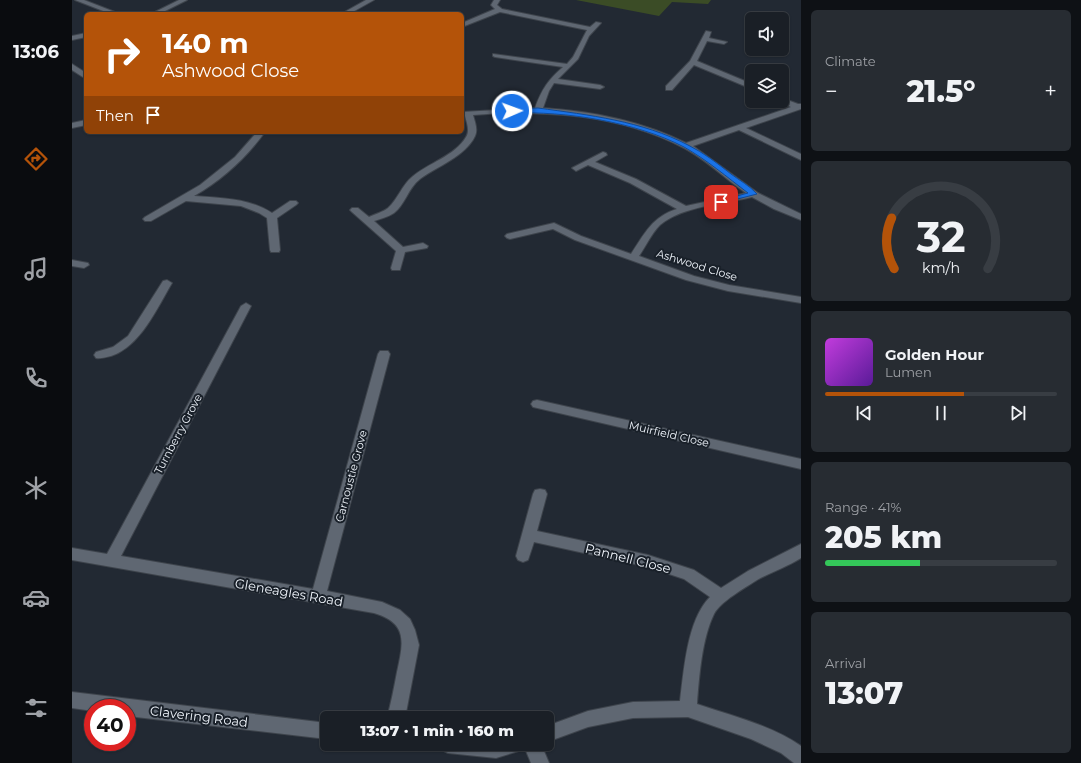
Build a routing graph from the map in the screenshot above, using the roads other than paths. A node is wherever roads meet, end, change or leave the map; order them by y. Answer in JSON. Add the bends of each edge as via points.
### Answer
{"nodes":[{"id":1,"x":78,"y":0,"type":"edge"},
{"id":2,"x":372,"y":0,"type":"edge"},
{"id":3,"x":497,"y":0,"type":"edge"},
{"id":4,"x":182,"y":1,"type":"edge"},
{"id":5,"x":500,"y":10,"type":"junction"},
{"id":6,"x":111,"y":12,"type":"edge"},
{"id":7,"x":161,"y":12,"type":"edge"},
{"id":8,"x":348,"y":12,"type":"edge"},
{"id":9,"x":598,"y":23,"type":"dead end"},
{"id":10,"x":464,"y":25,"type":"edge"},
{"id":11,"x":464,"y":26,"type":"edge"},
{"id":12,"x":591,"y":29,"type":"junction"},
{"id":13,"x":471,"y":30,"type":"dead end"},
{"id":14,"x":84,"y":35,"type":"edge"},
{"id":15,"x":72,"y":38,"type":"edge"},
{"id":16,"x":724,"y":42,"type":"dead end"},
{"id":17,"x":495,"y":55,"type":"dead end"},
{"id":18,"x":693,"y":62,"type":"junction"},
{"id":19,"x":72,"y":66,"type":"edge"},
{"id":20,"x":570,"y":66,"type":"junction"},
{"id":21,"x":84,"y":75,"type":"edge"},
{"id":22,"x":553,"y":81,"type":"junction"},
{"id":23,"x":745,"y":84,"type":"edge"},
{"id":24,"x":600,"y":87,"type":"dead end"},
{"id":25,"x":669,"y":88,"type":"dead end"},
{"id":26,"x":789,"y":103,"type":"edge"},
{"id":27,"x":800,"y":107,"type":"edge"},
{"id":28,"x":538,"y":110,"type":"junction"},
{"id":29,"x":465,"y":114,"type":"edge"},
{"id":30,"x":84,"y":123,"type":"edge"},
{"id":31,"x":72,"y":126,"type":"edge"},
{"id":32,"x":739,"y":127,"type":"junction"},
{"id":33,"x":259,"y":134,"type":"edge"},
{"id":34,"x":686,"y":146,"type":"junction"},
{"id":35,"x":603,"y":155,"type":"dead end"},
{"id":36,"x":801,"y":157,"type":"edge"},
{"id":37,"x":588,"y":162,"type":"junction"},
{"id":38,"x":576,"y":168,"type":"dead end"},
{"id":39,"x":754,"y":194,"type":"junction"},
{"id":40,"x":185,"y":198,"type":"junction"},
{"id":41,"x":293,"y":203,"type":"dead end"},
{"id":42,"x":684,"y":209,"type":"junction"},
{"id":43,"x":355,"y":210,"type":"dead end"},
{"id":44,"x":272,"y":217,"type":"junction"},
{"id":45,"x":801,"y":217,"type":"edge"},
{"id":46,"x":148,"y":219,"type":"dead end"},
{"id":47,"x":367,"y":221,"type":"junction"},
{"id":48,"x":510,"y":236,"type":"dead end"},
{"id":49,"x":423,"y":246,"type":"dead end"},
{"id":50,"x":275,"y":250,"type":"dead end"},
{"id":51,"x":401,"y":250,"type":"junction"},
{"id":52,"x":633,"y":258,"type":"junction"},
{"id":53,"x":72,"y":263,"type":"edge"},
{"id":54,"x":84,"y":265,"type":"dead end"},
{"id":55,"x":396,"y":268,"type":"dead end"},
{"id":56,"x":167,"y":283,"type":"dead end"},
{"id":57,"x":801,"y":300,"type":"edge"},
{"id":58,"x":246,"y":306,"type":"dead end"},
{"id":59,"x":384,"y":354,"type":"dead end"},
{"id":60,"x":100,"y":355,"type":"dead end"},
{"id":61,"x":537,"y":404,"type":"dead end"},
{"id":62,"x":801,"y":464,"type":"edge"},
{"id":63,"x":540,"y":494,"type":"dead end"},
{"id":64,"x":529,"y":535,"type":"junction"},
{"id":65,"x":801,"y":550,"type":"edge"},
{"id":66,"x":72,"y":554,"type":"edge"},
{"id":67,"x":523,"y":556,"type":"dead end"},
{"id":68,"x":111,"y":562,"type":"junction"},
{"id":69,"x":721,"y":596,"type":"junction"},
{"id":70,"x":318,"y":597,"type":"junction"},
{"id":71,"x":72,"y":700,"type":"edge"},
{"id":72,"x":688,"y":709,"type":"junction"},
{"id":73,"x":397,"y":711,"type":"edge"},
{"id":74,"x":320,"y":730,"type":"edge"},
{"id":75,"x":554,"y":731,"type":"edge"},
{"id":76,"x":535,"y":751,"type":"edge"},
{"id":77,"x":801,"y":757,"type":"edge"},
{"id":78,"x":540,"y":763,"type":"edge"}],
"edges":[{"from":1,"to":6,"type":"street"},
{"from":2,"to":8,"type":"street"},
{"from":3,"to":5,"type":"street","via":[[494,5]]},
{"from":4,"to":7,"type":"street"},
{"from":5,"to":10,"type":"street"},
{"from":5,"to":12,"type":"street"},
{"from":9,"to":12,"type":"street"},
{"from":11,"to":13,"type":"street"},
{"from":12,"to":20,"type":"street"},
{"from":14,"to":15,"type":"street"},
{"from":16,"to":18,"type":"street","via":[[706,35]]},
{"from":17,"to":20,"type":"street"},
{"from":18,"to":23,"type":"street"},
{"from":18,"to":25,"type":"street"},
{"from":19,"to":21,"type":"street"},
{"from":20,"to":22,"type":"street"},
{"from":22,"to":24,"type":"street"},
{"from":22,"to":28,"type":"street","via":[[545,91]]},
{"from":26,"to":27,"type":"street"},
{"from":27,"to":32,"type":"street"},
{"from":28,"to":29,"type":"street"},
{"from":28,"to":34,"type":"street","via":[[612,121]]},
{"from":29,"to":47,"type":"street","via":[[472,129],[471,136],[462,148],[416,178],[390,211]]},
{"from":30,"to":31,"type":"street"},
{"from":32,"to":34,"type":"street"},
{"from":32,"to":36,"type":"street"},
{"from":33,"to":40,"type":"street","via":[[238,159],[204,187]]},
{"from":34,"to":39,"type":"street","via":[[707,158]]},
{"from":35,"to":37,"type":"street"},
{"from":37,"to":38,"type":"street"},
{"from":37,"to":42,"type":"street","via":[[633,181]]},
{"from":39,"to":42,"type":"street","name":"Ashwood Close"},
{"from":39,"to":45,"type":"street"},
{"from":40,"to":44,"type":"street","via":[[234,202],[264,210]]},
{"from":40,"to":46,"type":"street"},
{"from":41,"to":44,"type":"street"},
{"from":42,"to":52,"type":"street","name":"Ashwood Close","via":[[665,216],[656,224]]},
{"from":43,"to":47,"type":"street"},
{"from":44,"to":50,"type":"street"},
{"from":47,"to":51,"type":"street"},
{"from":48,"to":52,"type":"street","name":"Ashwood Close","via":[[554,226],[578,238]]},
{"from":49,"to":51,"type":"street"},
{"from":51,"to":55,"type":"street"},
{"from":52,"to":57,"type":"street","name":"Ashwood Close","via":[[728,288]]},
{"from":53,"to":54,"type":"street"},
{"from":56,"to":60,"type":"street","via":[[132,338],[117,350]]},
{"from":58,"to":68,"type":"street","name":"Turnberry Grove"},
{"from":59,"to":70,"type":"street","name":"Carnoustie Grove"},
{"from":61,"to":62,"type":"street","name":"Muirfield Close"},
{"from":63,"to":64,"type":"street"},
{"from":64,"to":67,"type":"street"},
{"from":64,"to":69,"type":"street","name":"Pannell Close","via":[[648,560],[689,574]]},
{"from":65,"to":69,"type":"street","via":[[753,575]]},
{"from":66,"to":68,"type":"street","name":"Gleneagles Road"},
{"from":68,"to":70,"type":"street","name":"Gleneagles Road"},
{"from":69,"to":72,"type":"street","via":[[708,609],[700,631],[692,668]]},
{"from":70,"to":73,"type":"street","name":"Gleneagles Road","via":[[384,608],[400,618],[405,625],[411,645]]},
{"from":71,"to":74,"type":"street","name":"Clavering Road"},
{"from":72,"to":75,"type":"street","via":[[633,710],[588,719]]},
{"from":72,"to":77,"type":"street","via":[[755,732],[787,747]]},
{"from":76,"to":78,"type":"street"}]}
